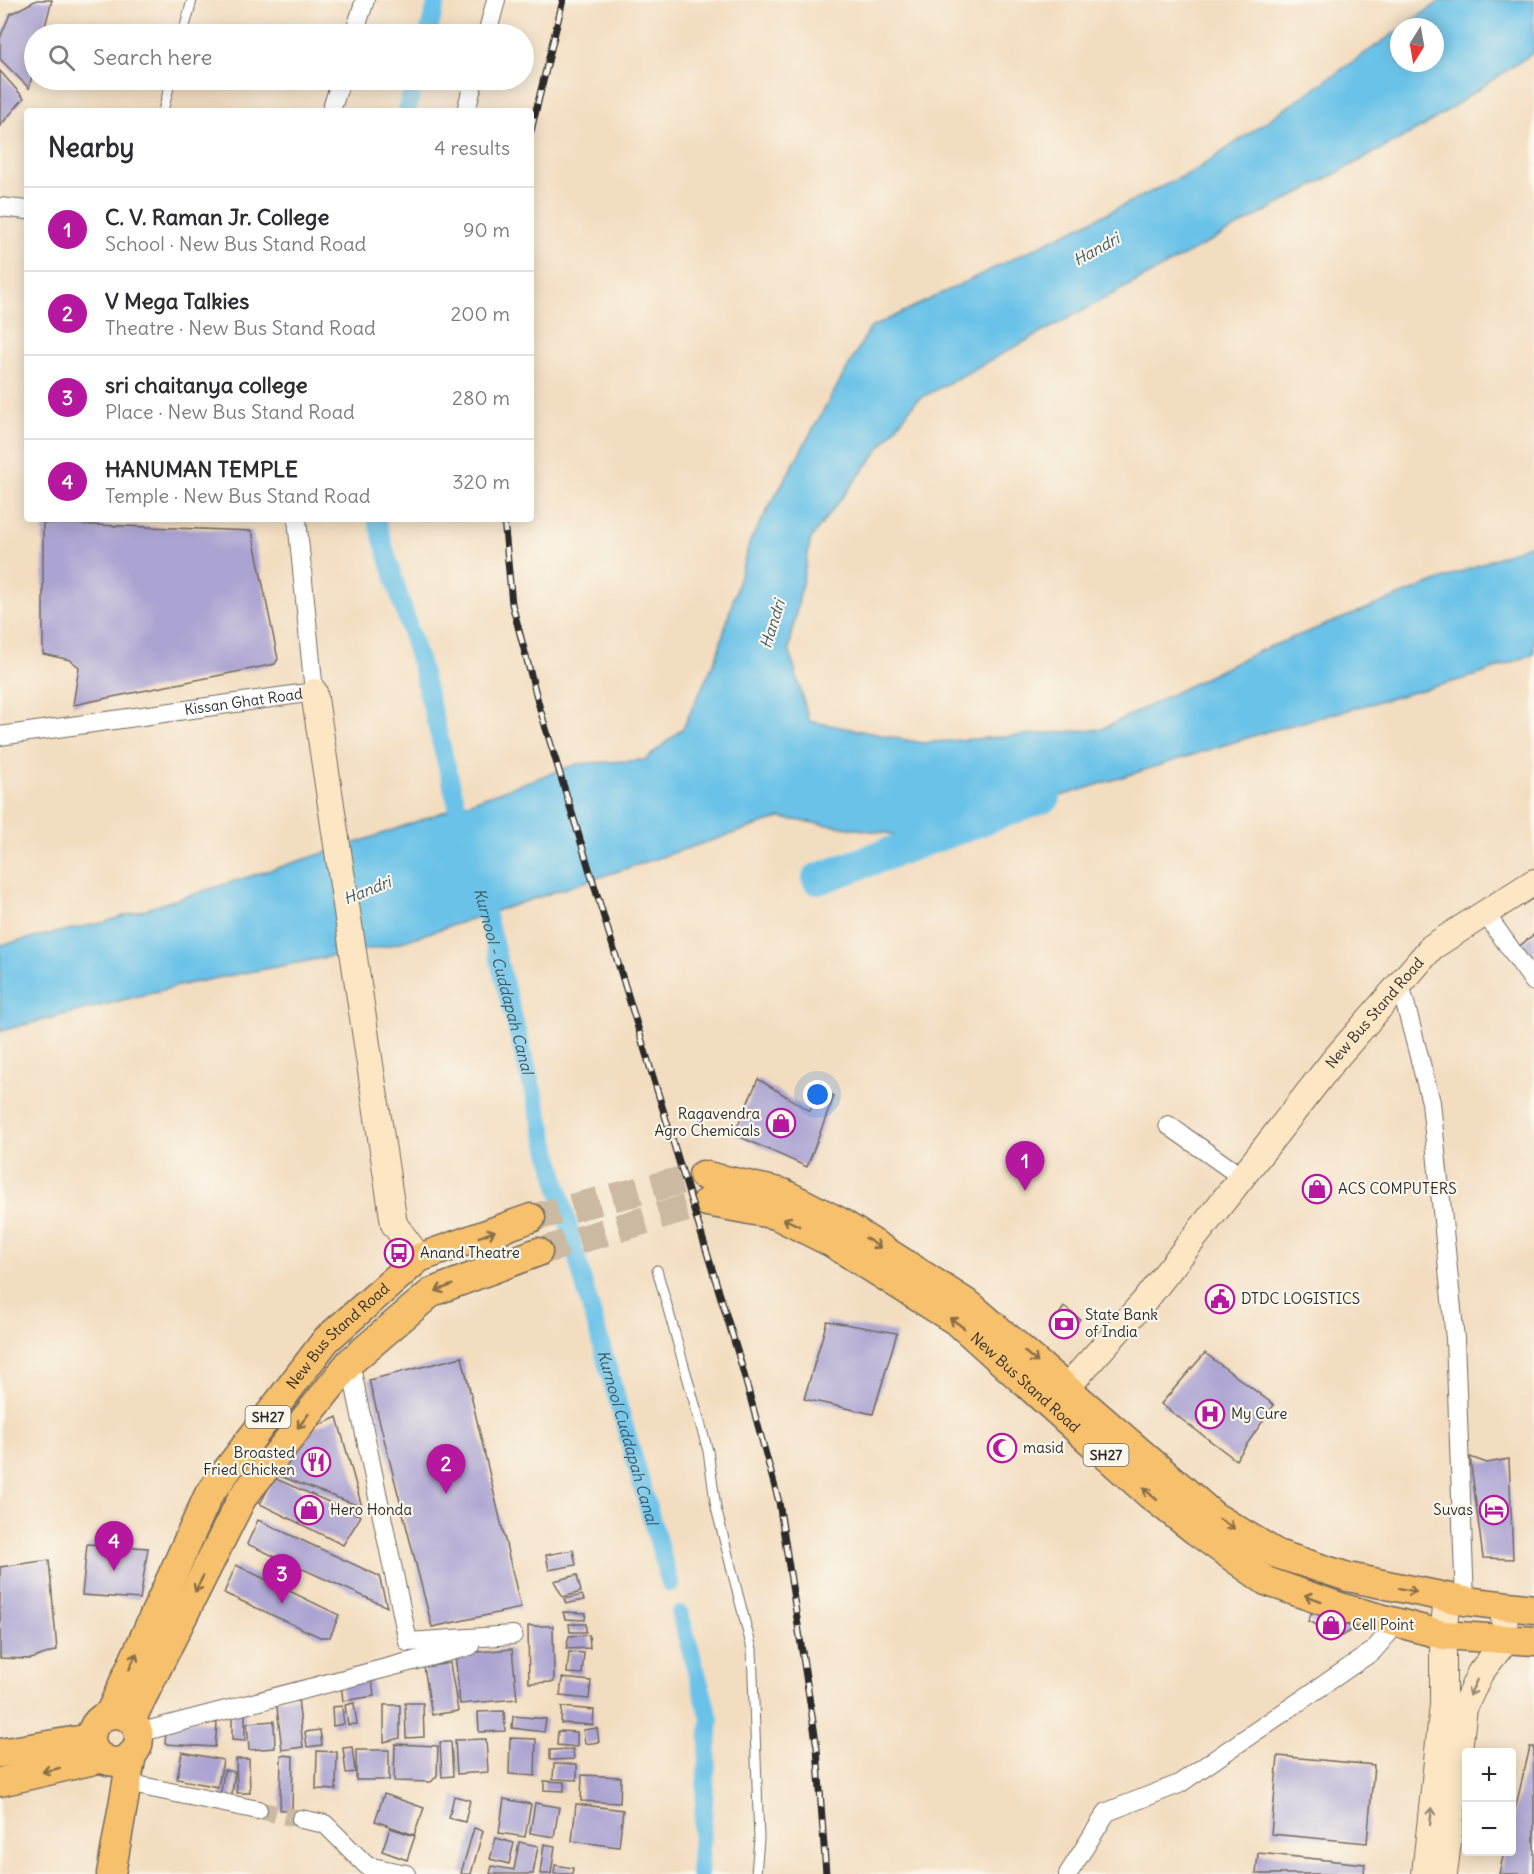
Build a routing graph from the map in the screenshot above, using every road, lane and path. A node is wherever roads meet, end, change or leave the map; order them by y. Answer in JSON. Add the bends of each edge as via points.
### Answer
{"nodes":[{"id":1,"x":192,"y":0,"type":"edge"},
{"id":2,"x":365,"y":0,"type":"edge"},
{"id":3,"x":496,"y":0,"type":"edge"},
{"id":4,"x":186,"y":24,"type":"edge"},
{"id":5,"x":357,"y":24,"type":"edge"},
{"id":6,"x":490,"y":24,"type":"edge"},
{"id":7,"x":168,"y":90,"type":"edge"},
{"id":8,"x":338,"y":90,"type":"edge"},
{"id":9,"x":471,"y":90,"type":"edge"},
{"id":10,"x":164,"y":108,"type":"edge"},
{"id":11,"x":332,"y":108,"type":"edge"},
{"id":12,"x":467,"y":108,"type":"edge"},
{"id":13,"x":0,"y":207,"type":"edge"},
{"id":14,"x":24,"y":210,"type":"edge"},
{"id":15,"x":297,"y":522,"type":"edge"},
{"id":16,"x":314,"y":692,"type":"junction"},
{"id":17,"x":0,"y":735,"type":"edge"},
{"id":18,"x":1534,"y":882,"type":"edge"},
{"id":19,"x":1485,"y":913,"type":"junction"},
{"id":20,"x":1534,"y":982,"type":"edge"},
{"id":21,"x":1400,"y":984,"type":"junction"},
{"id":22,"x":1168,"y":1125,"type":"dead end"},
{"id":23,"x":1243,"y":1178,"type":"junction"},
{"id":24,"x":705,"y":1189,"type":"tunnel mouth"},
{"id":25,"x":531,"y":1218,"type":"tunnel mouth"},
{"id":26,"x":537,"y":1252,"type":"tunnel mouth"},
{"id":27,"x":419,"y":1258,"type":"junction"},
{"id":28,"x":657,"y":1270,"type":"dead end"},
{"id":29,"x":350,"y":1362,"type":"junction"},
{"id":30,"x":1057,"y":1395,"type":"junction"},
{"id":31,"x":1456,"y":1600,"type":"junction"},
{"id":32,"x":1503,"y":1606,"type":"junction"},
{"id":33,"x":1534,"y":1610,"type":"edge"},
{"id":34,"x":1398,"y":1622,"type":"junction"},
{"id":35,"x":1443,"y":1635,"type":"junction"},
{"id":36,"x":1506,"y":1640,"type":"junction"},
{"id":37,"x":1534,"y":1641,"type":"edge"},
{"id":38,"x":118,"y":1745,"type":"junction"},
{"id":39,"x":0,"y":1753,"type":"edge"},
{"id":40,"x":0,"y":1782,"type":"edge"},
{"id":41,"x":258,"y":1810,"type":"tunnel mouth"},
{"id":42,"x":301,"y":1819,"type":"tunnel mouth"},
{"id":43,"x":349,"y":1847,"type":"junction"},
{"id":44,"x":91,"y":1874,"type":"edge"},
{"id":45,"x":111,"y":1874,"type":"edge"},
{"id":46,"x":356,"y":1874,"type":"edge"},
{"id":47,"x":406,"y":1874,"type":"edge"},
{"id":48,"x":756,"y":1874,"type":"edge"},
{"id":49,"x":1068,"y":1874,"type":"edge"},
{"id":50,"x":1425,"y":1874,"type":"edge"},
{"id":51,"x":1444,"y":1874,"type":"edge"}],
"edges":[{"from":1,"to":4,"type":"lane"},
{"from":2,"to":5,"type":"street"},
{"from":3,"to":6,"type":"street"},
{"from":7,"to":10,"type":"lane"},
{"from":8,"to":11,"type":"street"},
{"from":9,"to":12,"type":"street"},
{"from":13,"to":14,"type":"street"},
{"from":15,"to":16,"type":"street","name":"Kissan Ghat Road"},
{"from":16,"to":17,"type":"street","name":"Kissan Ghat Road"},
{"from":16,"to":27,"type":"main road","via":[[394,1224]]},
{"from":18,"to":19,"type":"main road","name":"New Bus Stand Road"},
{"from":19,"to":20,"type":"street"},
{"from":19,"to":21,"type":"main road","name":"New Bus Stand Road","via":[[1432,947]]},
{"from":21,"to":23,"type":"main road","name":"New Bus Stand Road","via":[[1334,1060]]},
{"from":21,"to":31,"type":"street","via":[[1431,1102],[1455,1339]]},
{"from":22,"to":23,"type":"street"},
{"from":23,"to":30,"type":"main road","name":"New Bus Stand Road","via":[[1143,1303]]},
{"from":24,"to":30,"type":"main road","name":"New Bus Stand Road","number":"SH27","via":[[776,1215],[832,1243],[959,1323]]},
{"from":27,"to":25,"type":"main road","name":"New Bus Stand Road","number":"SH27","one_way":true},
{"from":26,"to":29,"type":"main road","name":"New Bus Stand Road","number":"SH27","one_way":true,"via":[[432,1292]]},
{"from":38,"to":27,"type":"main road","name":"New Bus Stand Road","number":"SH27","one_way":true,"via":[[209,1494],[327,1340]]},
{"from":28,"to":48,"type":"lane","via":[[708,1451],[717,1508],[752,1649],[759,1839]]},
{"from":29,"to":38,"type":"main road","name":"New Bus Stand Road","number":"SH27","one_way":true,"via":[[242,1498]]},
{"from":29,"to":38,"type":"street","via":[[408,1642],[513,1635]]},
{"from":30,"to":31,"type":"main road","name":"New Bus Stand Road","number":"SH27","one_way":true,"via":[[1214,1516],[1277,1554],[1348,1578]]},
{"from":34,"to":30,"type":"main road","name":"New Bus Stand Road","number":"SH27","one_way":true,"via":[[1266,1581],[1150,1495]]},
{"from":31,"to":32,"type":"main road","name":"New Bus Stand Road","number":"SH27"},
{"from":31,"to":35,"type":"main road"},
{"from":32,"to":33,"type":"main road","name":"New Bus Stand Road","number":"SH27"},
{"from":32,"to":36,"type":"main road"},
{"from":34,"to":35,"type":"main road","name":"New Bus Stand Road","number":"SH27"},
{"from":34,"to":49,"type":"street","via":[[1373,1651],[1179,1784],[1107,1812]]},
{"from":35,"to":36,"type":"main road","name":"New Bus Stand Road","number":"SH27"},
{"from":50,"to":35,"type":"main road","one_way":true,"via":[[1443,1705]]},
{"from":36,"to":37,"type":"main road","name":"New Bus Stand Road","number":"SH27"},
{"from":36,"to":51,"type":"main road","one_way":true,"via":[[1480,1673],[1464,1708]]},
{"from":38,"to":39,"type":"main road"},
{"from":38,"to":40,"type":"main road","one_way":true},
{"from":38,"to":41,"type":"street"},
{"from":38,"to":44,"type":"main road","name":"New Bus Stand Road"},
{"from":38,"to":45,"type":"main road","name":"New Bus Stand Road"},
{"from":42,"to":43,"type":"street","via":[[325,1824]]},
{"from":43,"to":46,"type":"street"},
{"from":43,"to":47,"type":"street","via":[[367,1866]]}]}
